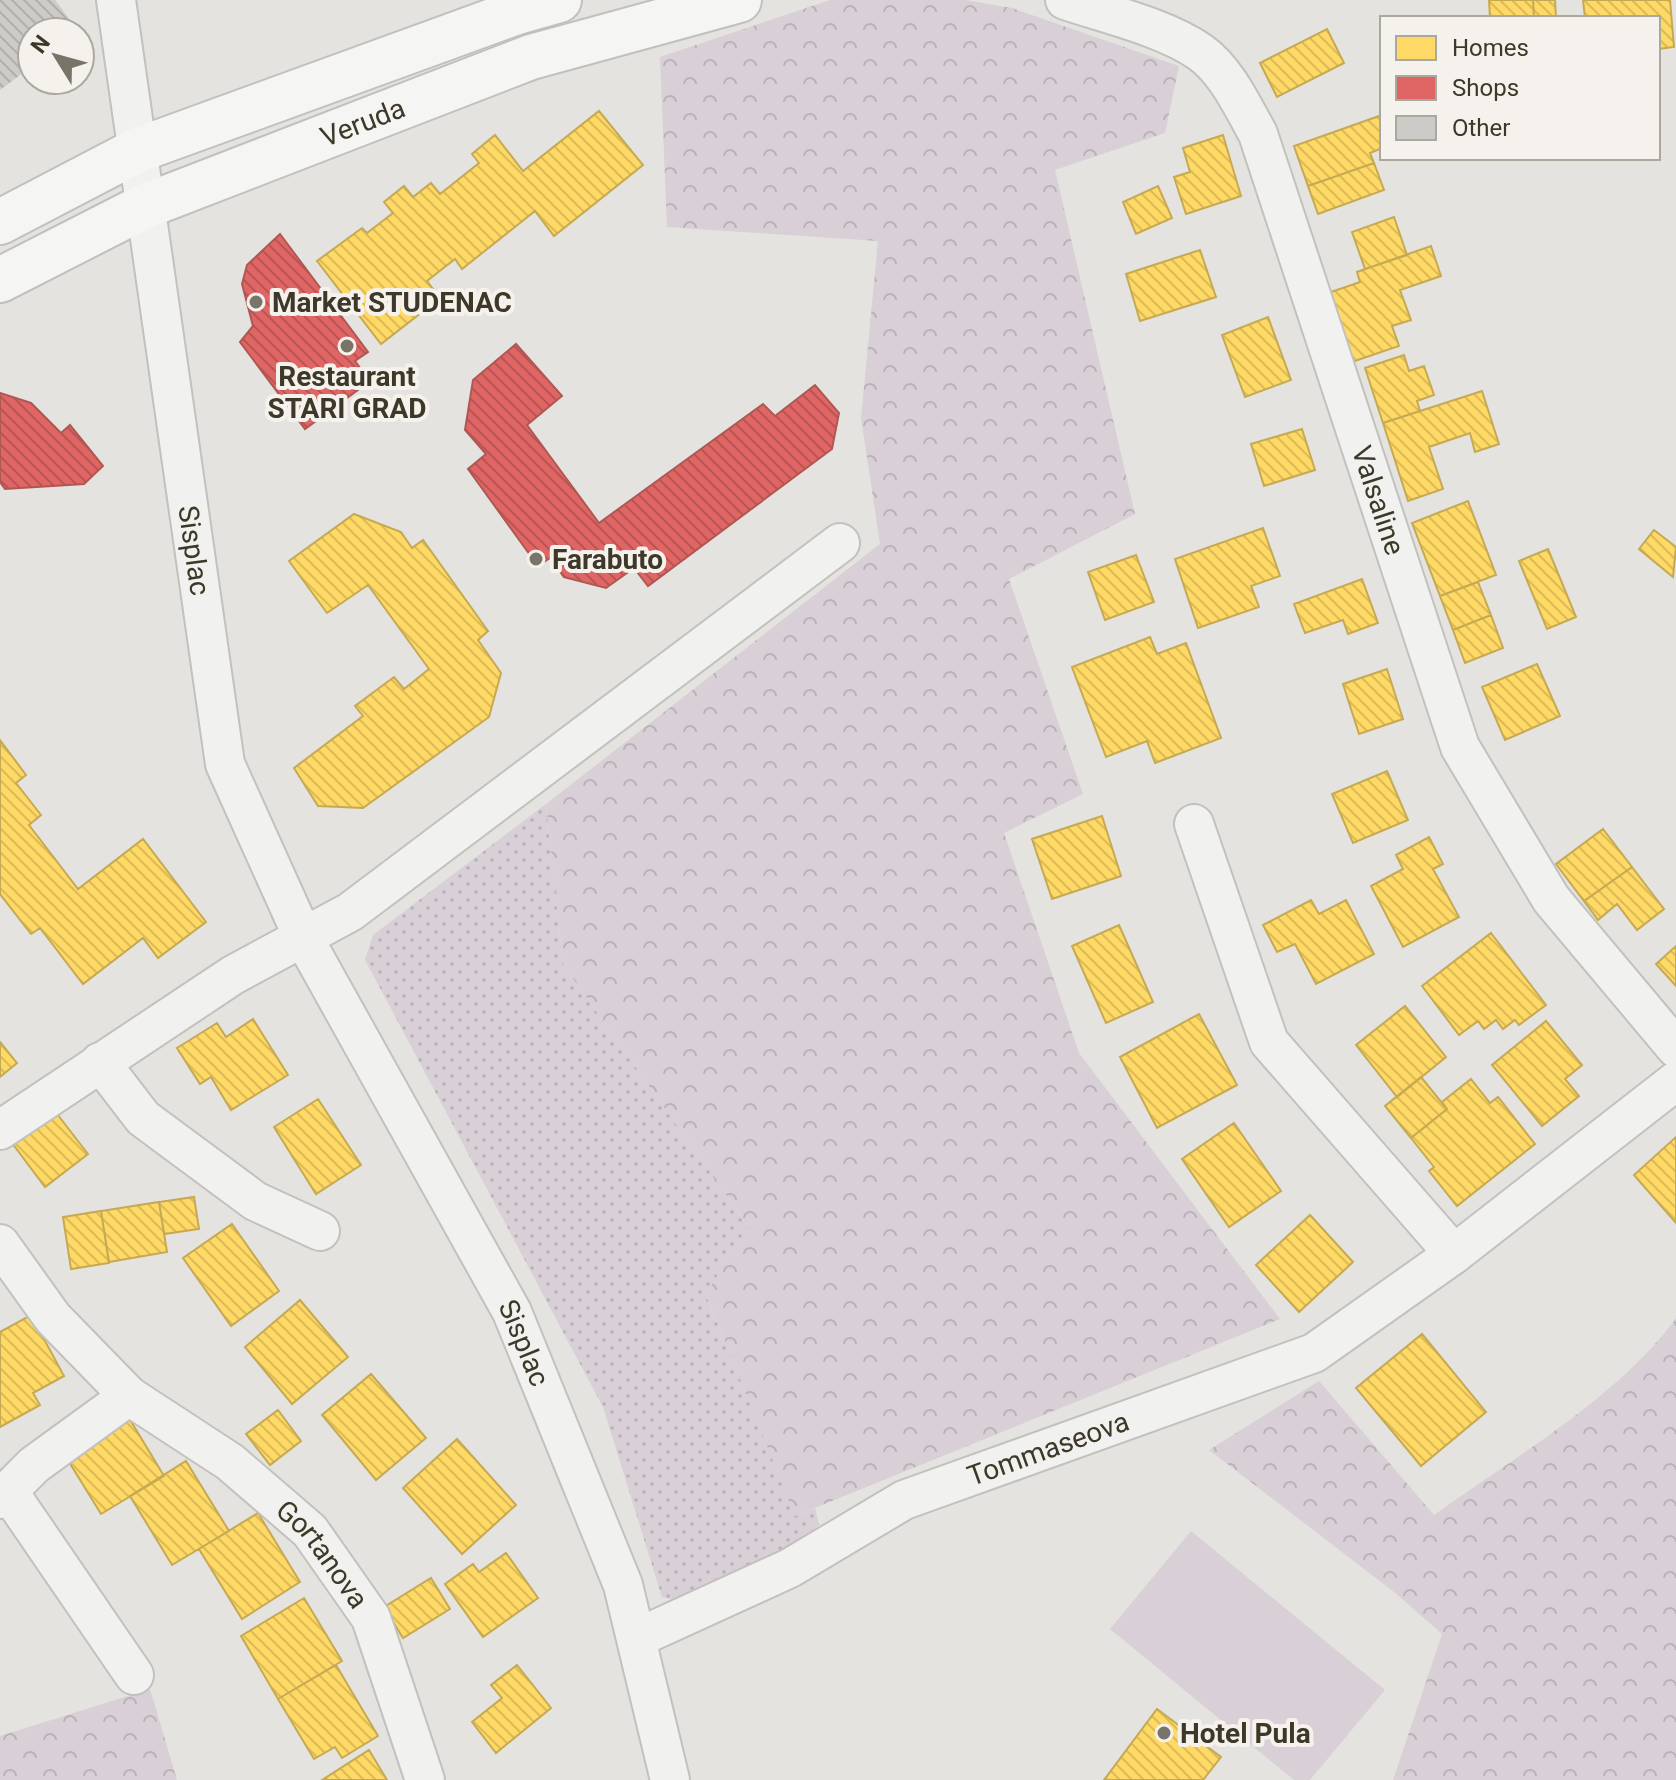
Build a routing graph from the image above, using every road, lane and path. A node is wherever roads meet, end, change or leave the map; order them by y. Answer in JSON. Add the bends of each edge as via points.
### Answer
{"nodes":[{"id":1,"x":116,"y":0,"type":"edge"},
{"id":2,"x":559,"y":0,"type":"edge"},
{"id":3,"x":739,"y":0,"type":"edge"},
{"id":4,"x":1065,"y":0,"type":"edge"},
{"id":5,"x":138,"y":150,"type":"junction"},
{"id":6,"x":143,"y":207,"type":"junction"},
{"id":7,"x":0,"y":222,"type":"edge"},
{"id":8,"x":0,"y":280,"type":"edge"},
{"id":9,"x":840,"y":543,"type":"dead end"},
{"id":10,"x":1194,"y":824,"type":"dead end"},
{"id":11,"x":303,"y":937,"type":"junction"},
{"id":12,"x":1676,"y":1048,"type":"edge"},
{"id":13,"x":100,"y":1062,"type":"junction"},
{"id":14,"x":1676,"y":1081,"type":"edge"},
{"id":15,"x":0,"y":1130,"type":"edge"},
{"id":16,"x":320,"y":1231,"type":"dead end"},
{"id":17,"x":0,"y":1244,"type":"edge"},
{"id":18,"x":1454,"y":1254,"type":"junction"},
{"id":19,"x":129,"y":1396,"type":"junction"},
{"id":20,"x":4,"y":1495,"type":"edge"},
{"id":21,"x":637,"y":1638,"type":"junction"},
{"id":22,"x":134,"y":1675,"type":"dead end"},
{"id":23,"x":425,"y":1780,"type":"edge"},
{"id":24,"x":670,"y":1780,"type":"edge"}],
"edges":[{"from":1,"to":5,"type":"street","name":"Sisplac"},
{"from":2,"to":5,"type":"main road","name":"Veruda"},
{"from":3,"to":6,"type":"main road","name":"Veruda","via":[[531,57]]},
{"from":4,"to":12,"type":"street","name":"Valsaline","via":[[1201,52],[1232,89],[1258,134],[1460,747],[1551,899]]},
{"from":5,"to":6,"type":"street","name":"Sisplac"},
{"from":5,"to":7,"type":"main road","name":"Veruda"},
{"from":6,"to":8,"type":"main road","name":"Veruda"},
{"from":6,"to":11,"type":"street","name":"Sisplac","via":[[225,764]]},
{"from":9,"to":11,"type":"street","via":[[350,912]]},
{"from":10,"to":18,"type":"street","via":[[1269,1042]]},
{"from":11,"to":13,"type":"street","via":[[233,975]]},
{"from":11,"to":21,"type":"street","name":"Sisplac","via":[[512,1312],[623,1585]]},
{"from":13,"to":15,"type":"street"},
{"from":13,"to":16,"type":"street","via":[[143,1118],[255,1201]]},
{"from":14,"to":18,"type":"street","name":"Tommaseova"},
{"from":17,"to":19,"type":"street","name":"Gortanova","via":[[53,1318]]},
{"from":18,"to":21,"type":"street","name":"Tommaseova","via":[[1314,1353],[904,1500],[790,1568]]},
{"from":19,"to":20,"type":"street","via":[[34,1465]]},
{"from":19,"to":23,"type":"street","name":"Gortanova","via":[[230,1462],[310,1531],[371,1618]]},
{"from":20,"to":22,"type":"street"},
{"from":21,"to":24,"type":"street","name":"Sisplac"}]}
